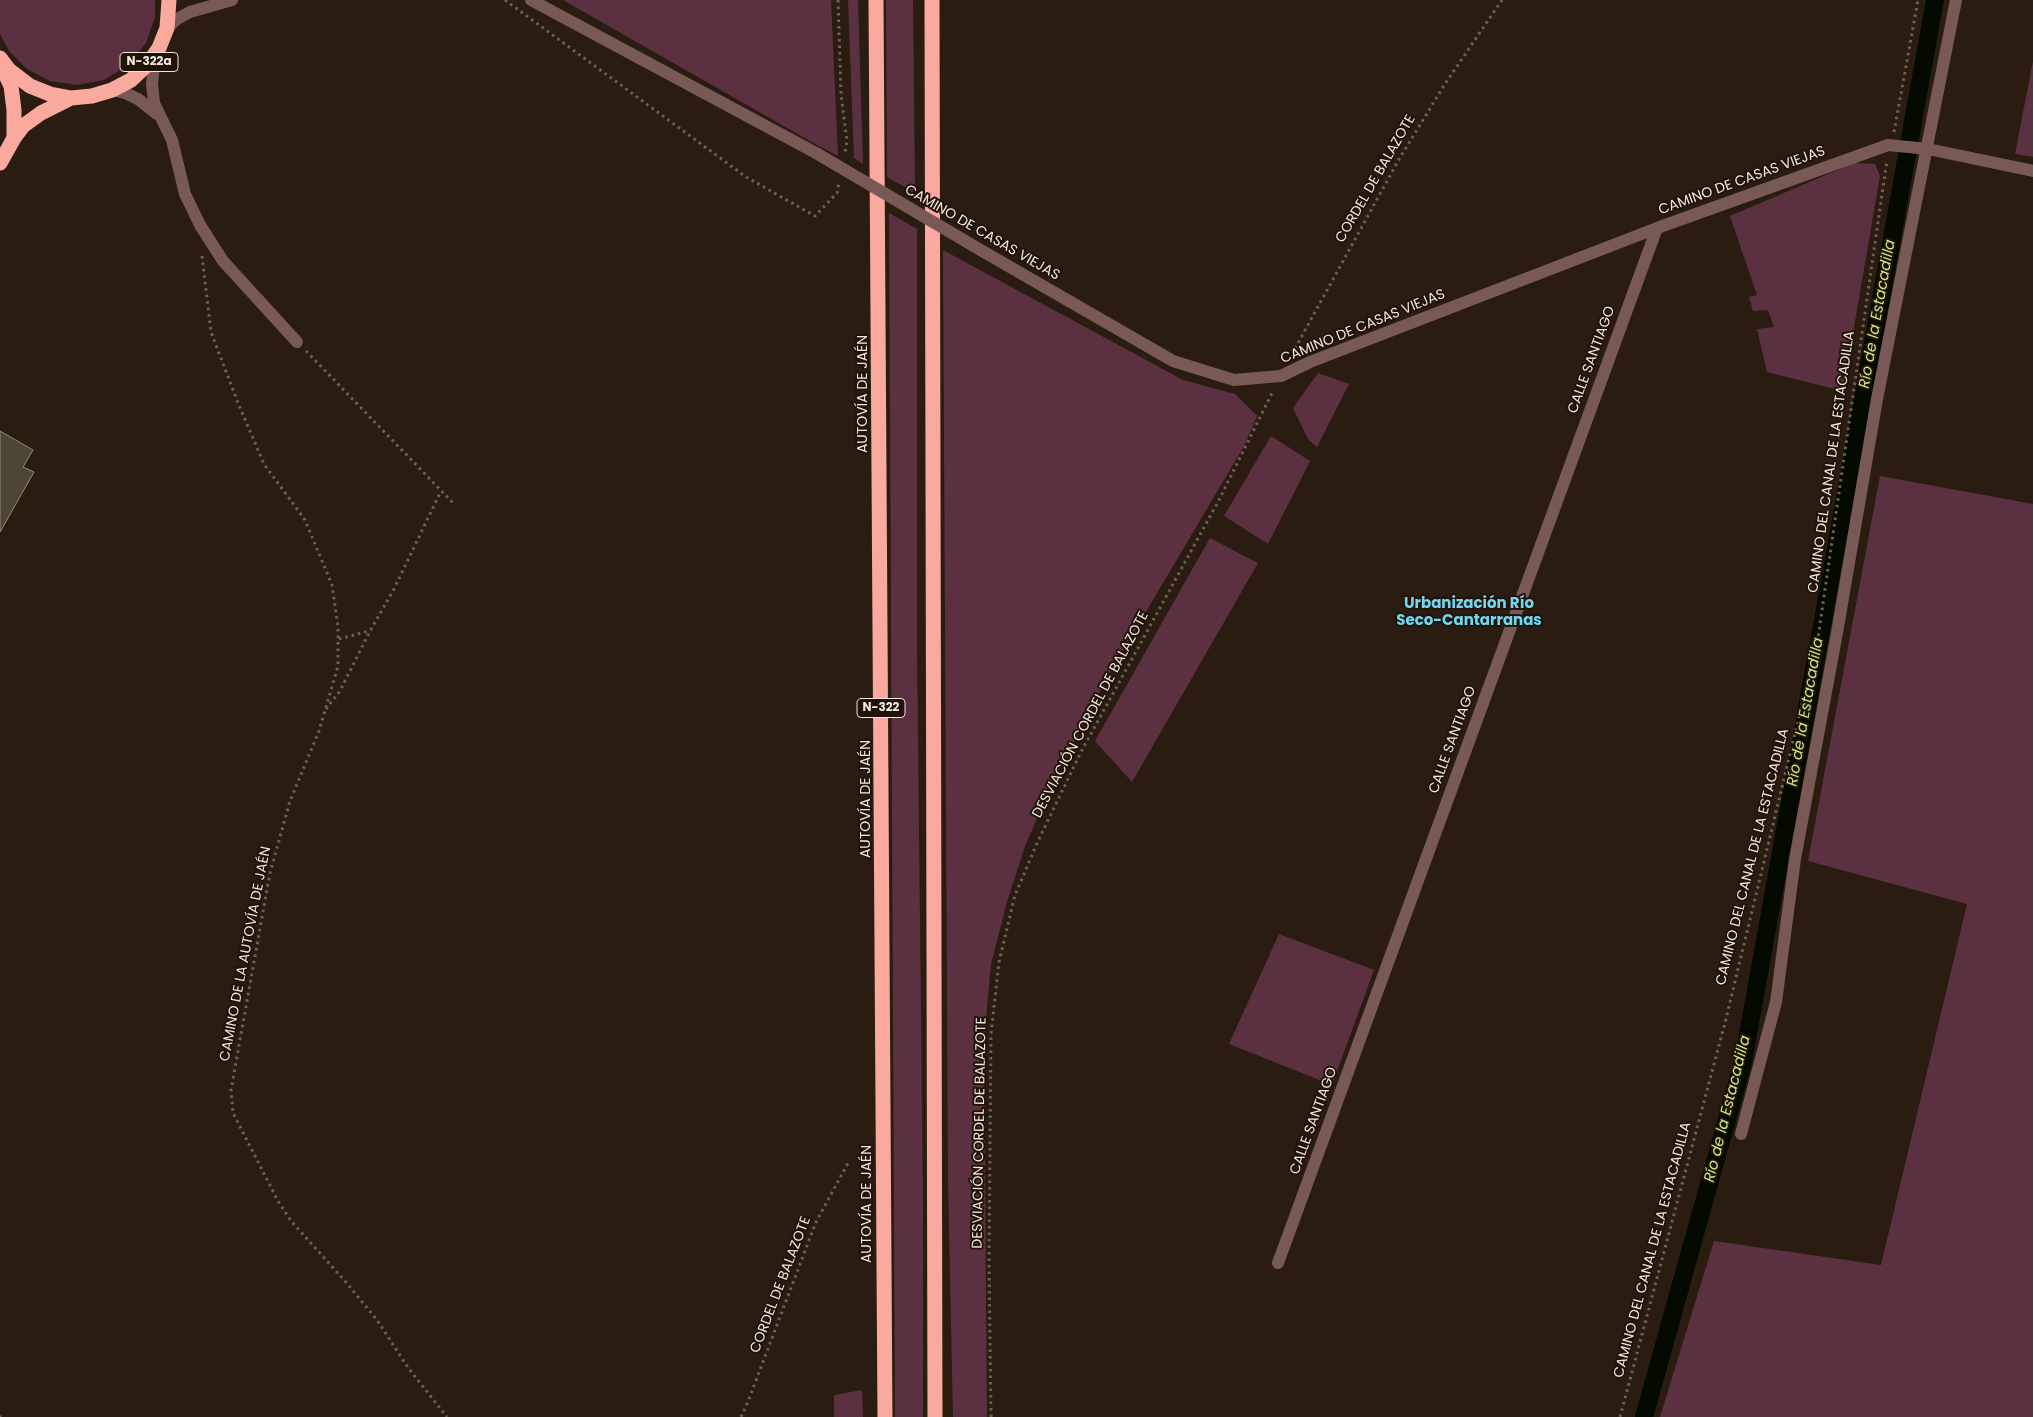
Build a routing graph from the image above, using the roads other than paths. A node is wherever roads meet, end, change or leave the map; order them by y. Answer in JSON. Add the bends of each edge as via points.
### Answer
{"nodes":[{"id":1,"x":169,"y":0,"type":"edge"},
{"id":2,"x":192,"y":0,"type":"edge"},
{"id":3,"x":232,"y":0,"type":"edge"},
{"id":4,"x":531,"y":0,"type":"edge"},
{"id":5,"x":876,"y":0,"type":"edge"},
{"id":6,"x":932,"y":0,"type":"edge"},
{"id":7,"x":1956,"y":0,"type":"edge"},
{"id":8,"x":210,"y":6,"type":"junction"},
{"id":9,"x":167,"y":28,"type":"junction"},
{"id":10,"x":155,"y":53,"type":"junction"},
{"id":11,"x":0,"y":58,"type":"edge"},
{"id":12,"x":0,"y":63,"type":"edge"},
{"id":13,"x":112,"y":90,"type":"junction"},
{"id":14,"x":71,"y":98,"type":"junction"},
{"id":15,"x":161,"y":117,"type":"junction"},
{"id":16,"x":14,"y":138,"type":"junction"},
{"id":17,"x":1928,"y":149,"type":"junction"},
{"id":18,"x":0,"y":163,"type":"edge"},
{"id":19,"x":2033,"y":172,"type":"edge"},
{"id":20,"x":1657,"y":228,"type":"junction"},
{"id":21,"x":297,"y":342,"type":"road end"},
{"id":22,"x":1741,"y":1134,"type":"dead end"},
{"id":23,"x":1278,"y":1263,"type":"dead end"},
{"id":24,"x":884,"y":1417,"type":"edge"},
{"id":25,"x":935,"y":1417,"type":"edge"}],
"edges":[{"from":1,"to":9,"type":"highway","number":"N-322a"},
{"from":2,"to":8,"type":"street"},
{"from":3,"to":8,"type":"street"},
{"from":4,"to":20,"type":"street","name":"CAMINO DE CASAS VIEJAS","bridge":true,"via":[[816,153],[1173,361],[1234,380],[1281,376]]},
{"from":5,"to":24,"type":"highway","name":"AUTOVÍA DE JAÉN","number":"N-322"},
{"from":6,"to":25,"type":"highway"},
{"from":7,"to":17,"type":"street"},
{"from":8,"to":9,"type":"street","via":[[190,12]]},
{"from":9,"to":10,"type":"highway","number":"N-322a"},
{"from":10,"to":13,"type":"highway","number":"N-322a","via":[[131,80]]},
{"from":10,"to":15,"type":"street","via":[[152,84],[154,103]]},
{"from":11,"to":14,"type":"highway","number":"N-322a","via":[[30,86]]},
{"from":12,"to":16,"type":"highway","number":"N-322a","via":[[11,86]]},
{"from":13,"to":14,"type":"highway","number":"N-322a"},
{"from":13,"to":15,"type":"street","via":[[138,99]]},
{"from":14,"to":16,"type":"highway","number":"N-322a","via":[[41,113],[23,126]]},
{"from":15,"to":21,"type":"street","via":[[172,140],[185,194],[200,225],[223,262]]},
{"from":16,"to":18,"type":"highway","number":"N-322a"},
{"from":17,"to":19,"type":"street","name":"CAMINO DE CASAS VIEJAS"},
{"from":17,"to":20,"type":"street","name":"CAMINO DE CASAS VIEJAS","via":[[1888,145]]},
{"from":17,"to":22,"type":"street","via":[[1877,400],[1795,859],[1776,1002]]},
{"from":20,"to":23,"type":"street","name":"CALLE SANTIAGO"}]}
